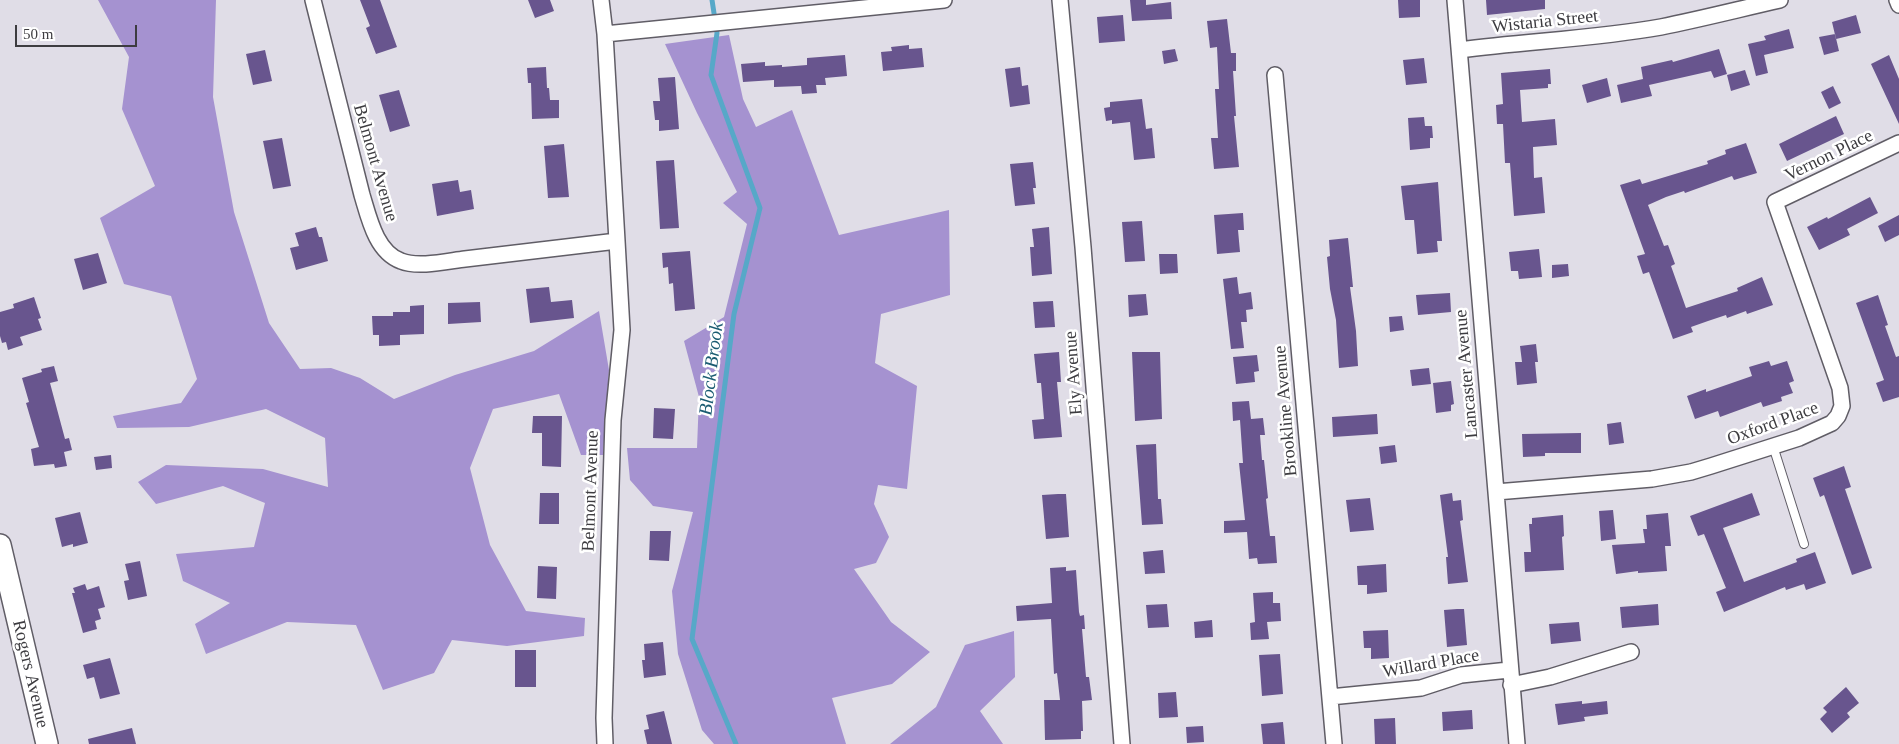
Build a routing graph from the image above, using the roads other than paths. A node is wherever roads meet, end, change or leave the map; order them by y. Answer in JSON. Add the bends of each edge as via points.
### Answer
{"nodes":[{"id":1,"x":313,"y":0,"type":"edge"},
{"id":2,"x":601,"y":0,"type":"edge"},
{"id":3,"x":944,"y":0,"type":"edge"},
{"id":4,"x":1060,"y":0,"type":"edge"},
{"id":5,"x":1455,"y":0,"type":"edge"},
{"id":6,"x":1780,"y":0,"type":"edge"},
{"id":7,"x":1896,"y":0,"type":"edge"},
{"id":8,"x":832,"y":5,"type":"edge"},
{"id":9,"x":1899,"y":5,"type":"edge"},
{"id":10,"x":605,"y":34,"type":"junction"},
{"id":11,"x":1460,"y":50,"type":"junction"},
{"id":12,"x":1275,"y":75,"type":"dead end"},
{"id":13,"x":1899,"y":143,"type":"edge"},
{"id":14,"x":1775,"y":202,"type":"joint"},
{"id":15,"x":617,"y":241,"type":"junction"},
{"id":16,"x":1773,"y":446,"type":"junction"},
{"id":17,"x":1496,"y":492,"type":"junction"},
{"id":18,"x":1804,"y":544,"type":"dead end"},
{"id":19,"x":0,"y":545,"type":"edge"},
{"id":20,"x":1630,"y":652,"type":"dead end"},
{"id":21,"x":1510,"y":670,"type":"junction"},
{"id":22,"x":1511,"y":685,"type":"junction"},
{"id":23,"x":1330,"y":698,"type":"junction"},
{"id":24,"x":47,"y":744,"type":"edge"},
{"id":25,"x":605,"y":744,"type":"edge"},
{"id":26,"x":1122,"y":744,"type":"edge"},
{"id":27,"x":1334,"y":744,"type":"edge"},
{"id":28,"x":1517,"y":744,"type":"edge"}],
"edges":[{"from":1,"to":15,"type":"street","name":"Belmont Avenue","via":[[362,195],[376,237],[394,257],[410,263],[428,263]]},
{"from":2,"to":10,"type":"street","name":"Belmont Avenue"},
{"from":3,"to":8,"type":"street"},
{"from":4,"to":26,"type":"street","name":"Ely Avenue"},
{"from":5,"to":11,"type":"street","name":"Lancaster Avenue"},
{"from":6,"to":11,"type":"street","name":"Wistaria Street","via":[[1661,27],[1579,39]]},
{"from":7,"to":9,"type":"street"},
{"from":8,"to":10,"type":"street","via":[[722,22]]},
{"from":10,"to":15,"type":"street","name":"Belmont Avenue"},
{"from":11,"to":17,"type":"street","name":"Lancaster Avenue"},
{"from":12,"to":23,"type":"street","name":"Brookline Avenue"},
{"from":13,"to":14,"type":"street","name":"Vernon Place"},
{"from":14,"to":16,"type":"street","name":"Oxford Place","via":[[1840,388],[1842,406],[1832,423]]},
{"from":15,"to":25,"type":"street","name":"Belmont Avenue","via":[[622,330],[612,420]]},
{"from":16,"to":17,"type":"street","name":"Oxford Place","via":[[1672,476]]},
{"from":16,"to":18,"type":"lane"},
{"from":17,"to":21,"type":"street","name":"Lancaster Avenue"},
{"from":19,"to":24,"type":"main road","name":"Rogers Avenue"},
{"from":20,"to":22,"type":"street","via":[[1550,677]]},
{"from":21,"to":22,"type":"street","name":"Lancaster Avenue"},
{"from":21,"to":23,"type":"street","name":"Willard Place","via":[[1461,675],[1421,688]]},
{"from":22,"to":28,"type":"street","name":"Lancaster Avenue"},
{"from":23,"to":27,"type":"street","name":"Brookline Avenue"}]}
